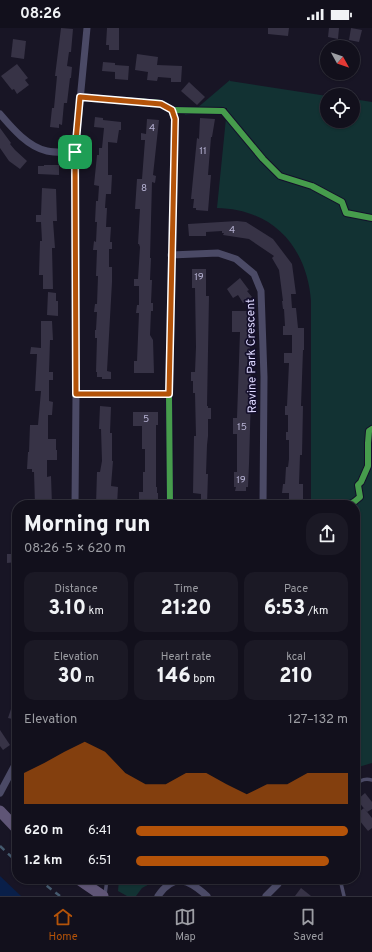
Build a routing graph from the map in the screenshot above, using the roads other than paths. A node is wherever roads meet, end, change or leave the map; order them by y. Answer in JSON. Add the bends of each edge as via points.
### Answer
{"nodes":[{"id":1,"x":87,"y":28,"type":"edge"},
{"id":2,"x":80,"y":97,"type":"junction"},
{"id":3,"x":0,"y":114,"type":"edge"},
{"id":4,"x":75,"y":152,"type":"junction"},
{"id":5,"x":171,"y":254,"type":"junction"},
{"id":6,"x":76,"y":394,"type":"junction"},
{"id":7,"x":169,"y":394,"type":"junction"},
{"id":8,"x":75,"y":500,"type":"edge"},
{"id":9,"x":170,"y":500,"type":"edge"},
{"id":10,"x":263,"y":500,"type":"edge"},
{"id":11,"x":12,"y":770,"type":"edge"},
{"id":12,"x":372,"y":780,"type":"edge"},
{"id":13,"x":360,"y":781,"type":"edge"},
{"id":14,"x":0,"y":793,"type":"edge"},
{"id":15,"x":0,"y":811,"type":"edge"},
{"id":16,"x":12,"y":824,"type":"edge"},
{"id":17,"x":86,"y":884,"type":"edge"},
{"id":18,"x":106,"y":884,"type":"edge"},
{"id":19,"x":169,"y":884,"type":"edge"},
{"id":20,"x":191,"y":884,"type":"edge"},
{"id":21,"x":278,"y":884,"type":"edge"},
{"id":22,"x":341,"y":884,"type":"edge"},
{"id":23,"x":104,"y":896,"type":"edge"},
{"id":24,"x":158,"y":896,"type":"edge"},
{"id":25,"x":207,"y":896,"type":"edge"},
{"id":26,"x":266,"y":896,"type":"edge"},
{"id":27,"x":344,"y":896,"type":"edge"}],
"edges":[{"from":1,"to":2,"type":"street"},
{"from":2,"to":4,"type":"street"},
{"from":2,"to":5,"type":"street","via":[[161,104],[172,110],[175,119]]},
{"from":3,"to":4,"type":"street","via":[[31,145],[46,151]]},
{"from":4,"to":6,"type":"street"},
{"from":5,"to":7,"type":"street"},
{"from":5,"to":10,"type":"street","name":"Ravine Park Crescent","via":[[218,253],[236,259],[254,274],[261,291],[264,377]]},
{"from":6,"to":7,"type":"street"},
{"from":6,"to":8,"type":"street"},
{"from":7,"to":9,"type":"street"},
{"from":11,"to":14,"type":"street"},
{"from":12,"to":13,"type":"lane","via":[[368,778]]},
{"from":15,"to":16,"type":"main road"},
{"from":17,"to":23,"type":"main road"},
{"from":18,"to":23,"type":"lane"},
{"from":19,"to":24,"type":"street"},
{"from":20,"to":25,"type":"street"},
{"from":21,"to":26,"type":"street"},
{"from":22,"to":27,"type":"lane"}]}
